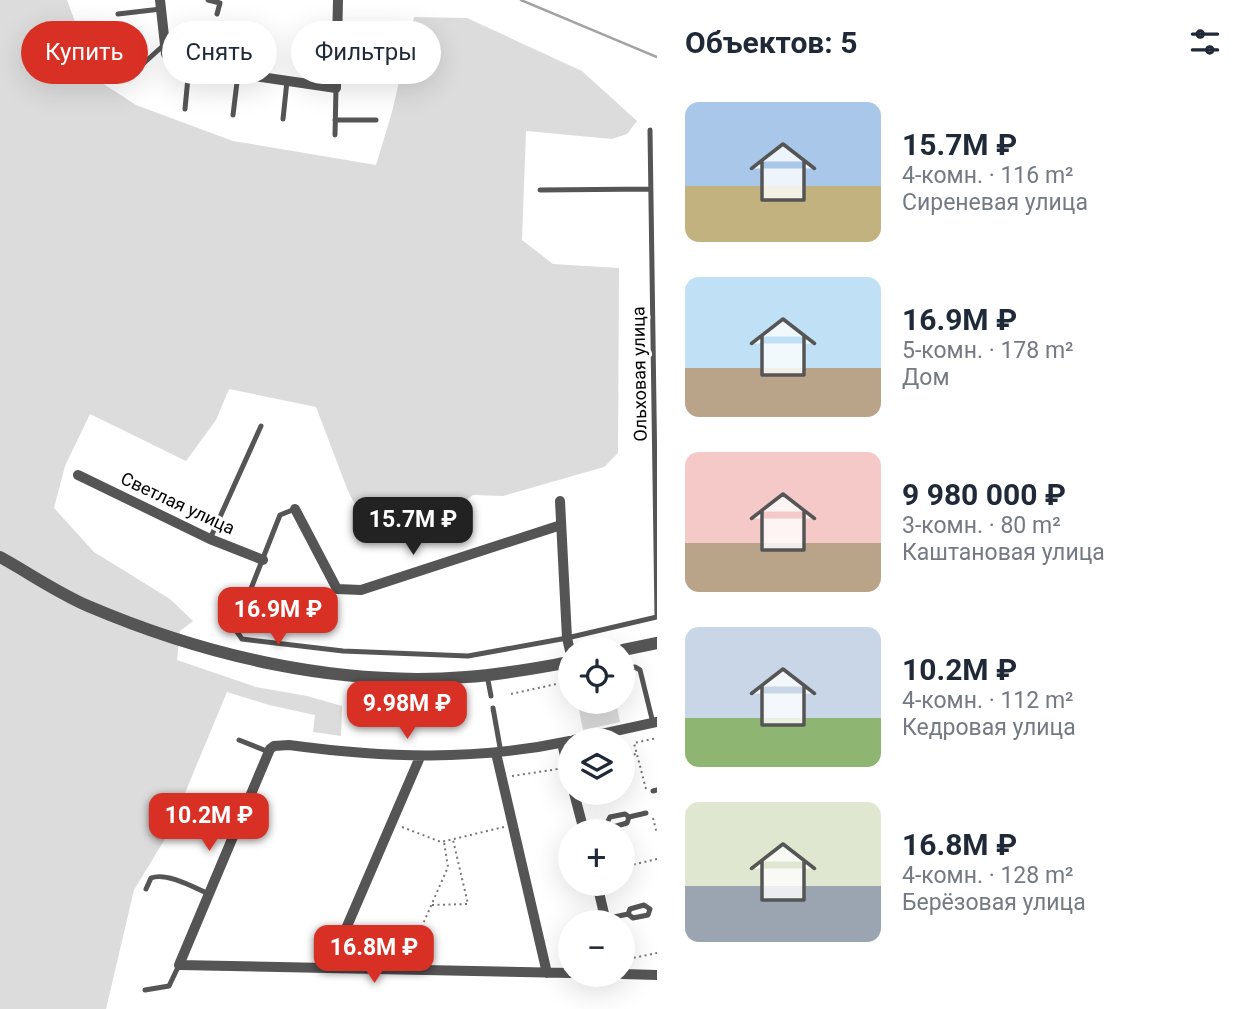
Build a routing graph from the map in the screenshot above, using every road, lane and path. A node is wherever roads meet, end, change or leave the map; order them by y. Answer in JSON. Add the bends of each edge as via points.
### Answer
{"nodes":[{"id":1,"x":208,"y":0,"type":"edge"},
{"id":2,"x":338,"y":0,"type":"edge"},
{"id":3,"x":160,"y":5,"type":"edge"},
{"id":4,"x":118,"y":14,"type":"dead end"},
{"id":5,"x":217,"y":14,"type":"dead end"},
{"id":6,"x":338,"y":21,"type":"edge"},
{"id":7,"x":162,"y":47,"type":"edge"},
{"id":8,"x":148,"y":59,"type":"edge"},
{"id":9,"x":277,"y":80,"type":"edge"},
{"id":10,"x":287,"y":81,"type":"junction"},
{"id":11,"x":187,"y":84,"type":"edge"},
{"id":12,"x":237,"y":84,"type":"edge"},
{"id":13,"x":336,"y":84,"type":"edge"},
{"id":14,"x":336,"y":88,"type":"junction"},
{"id":15,"x":185,"y":109,"type":"dead end"},
{"id":16,"x":233,"y":115,"type":"dead end"},
{"id":17,"x":283,"y":119,"type":"dead end"},
{"id":18,"x":335,"y":120,"type":"junction"},
{"id":19,"x":376,"y":120,"type":"dead end"},
{"id":20,"x":650,"y":130,"type":"dead end"},
{"id":21,"x":335,"y":135,"type":"dead end"},
{"id":22,"x":651,"y":189,"type":"junction"},
{"id":23,"x":540,"y":190,"type":"dead end"},
{"id":24,"x":261,"y":426,"type":"dead end"},
{"id":25,"x":78,"y":475,"type":"dead end"},
{"id":26,"x":560,"y":501,"type":"dead end"},
{"id":27,"x":295,"y":509,"type":"joint"},
{"id":28,"x":561,"y":526,"type":"junction"},
{"id":29,"x":210,"y":538,"type":"junction"},
{"id":30,"x":0,"y":557,"type":"edge"},
{"id":31,"x":263,"y":560,"type":"junction"},
{"id":32,"x":657,"y":617,"type":"edge"},
{"id":33,"x":567,"y":637,"type":"edge"},
{"id":34,"x":571,"y":637,"type":"edge"},
{"id":35,"x":558,"y":640,"type":"edge"},
{"id":36,"x":657,"y":643,"type":"edge"},
{"id":37,"x":635,"y":648,"type":"edge"},
{"id":38,"x":558,"y":664,"type":"edge"},
{"id":39,"x":635,"y":667,"type":"edge"},
{"id":40,"x":487,"y":675,"type":"junction"},
{"id":41,"x":558,"y":684,"type":"edge"},
{"id":42,"x":511,"y":694,"type":"dead end"},
{"id":43,"x":491,"y":696,"type":"dead end"},
{"id":44,"x":493,"y":708,"type":"dead end"},
{"id":45,"x":655,"y":723,"type":"edge"},
{"id":46,"x":631,"y":728,"type":"edge"},
{"id":47,"x":657,"y":738,"type":"edge"},
{"id":48,"x":239,"y":740,"type":"dead end"},
{"id":49,"x":558,"y":743,"type":"edge"},
{"id":50,"x":269,"y":752,"type":"junction"},
{"id":51,"x":499,"y":753,"type":"junction"},
{"id":52,"x":637,"y":754,"type":"joint"},
{"id":53,"x":420,"y":757,"type":"junction"},
{"id":54,"x":558,"y":773,"type":"edge"},
{"id":55,"x":501,"y":778,"type":"junction"},
{"id":56,"x":652,"y":792,"type":"edge"},
{"id":57,"x":182,"y":811,"type":"dead end"},
{"id":58,"x":649,"y":813,"type":"joint"},
{"id":59,"x":628,"y":819,"type":"edge"},
{"id":60,"x":391,"y":822,"type":"junction"},
{"id":61,"x":512,"y":825,"type":"junction"},
{"id":62,"x":236,"y":830,"type":"junction"},
{"id":63,"x":657,"y":834,"type":"edge"},
{"id":64,"x":453,"y":839,"type":"junction"},
{"id":65,"x":444,"y":842,"type":"junction"},
{"id":66,"x":657,"y":859,"type":"edge"},
{"id":67,"x":635,"y":864,"type":"edge"},
{"id":68,"x":146,"y":889,"type":"dead end"},
{"id":69,"x":209,"y":894,"type":"junction"},
{"id":70,"x":432,"y":905,"type":"junction"},
{"id":71,"x":653,"y":908,"type":"edge"},
{"id":72,"x":635,"y":917,"type":"edge"},
{"id":73,"x":657,"y":953,"type":"edge"},
{"id":74,"x":635,"y":958,"type":"edge"},
{"id":75,"x":179,"y":965,"type":"junction"},
{"id":76,"x":329,"y":968,"type":"junction"},
{"id":77,"x":416,"y":970,"type":"junction"},
{"id":78,"x":547,"y":973,"type":"junction"},
{"id":79,"x":558,"y":973,"type":"edge"},
{"id":80,"x":635,"y":974,"type":"edge"},
{"id":81,"x":657,"y":975,"type":"edge"},
{"id":82,"x":145,"y":990,"type":"dead end"}],
"edges":[{"from":1,"to":5,"type":"lane","via":[[220,3]]},
{"from":2,"to":6,"type":"street"},
{"from":3,"to":4,"type":"lane"},
{"from":7,"to":8,"type":"lane"},
{"from":9,"to":10,"type":"street"},
{"from":10,"to":14,"type":"street"},
{"from":10,"to":17,"type":"lane"},
{"from":11,"to":15,"type":"lane"},
{"from":12,"to":16,"type":"lane"},
{"from":13,"to":14,"type":"street"},
{"from":14,"to":18,"type":"lane"},
{"from":18,"to":19,"type":"lane"},
{"from":18,"to":21,"type":"lane"},
{"from":20,"to":22,"type":"lane","name":"Ольховая улица"},
{"from":22,"to":23,"type":"lane"},
{"from":22,"to":32,"type":"lane","name":"Ольховая улица"},
{"from":24,"to":29,"type":"lane"},
{"from":25,"to":29,"type":"street","name":"Светлая улица"},
{"from":26,"to":28,"type":"street"},
{"from":27,"to":28,"type":"street","via":[[337,589],[361,590]]},
{"from":27,"to":31,"type":"lane","via":[[280,515]]},
{"from":28,"to":33,"type":"street"},
{"from":29,"to":31,"type":"street","name":"Светлая улица"},
{"from":30,"to":40,"type":"street","via":[[86,605],[206,648],[306,669],[379,678]]},
{"from":31,"to":35,"type":"lane","via":[[235,629],[242,639],[343,651],[468,656]]},
{"from":32,"to":34,"type":"lane"},
{"from":36,"to":37,"type":"street"},
{"from":38,"to":40,"type":"street"},
{"from":39,"to":45,"type":"lane","via":[[640,670]]},
{"from":40,"to":43,"type":"lane"},
{"from":41,"to":42,"type":"path"},
{"from":44,"to":51,"type":"lane"},
{"from":45,"to":46,"type":"street"},
{"from":47,"to":52,"type":"path","via":[[634,743]]},
{"from":48,"to":50,"type":"lane"},
{"from":49,"to":51,"type":"street"},
{"from":50,"to":53,"type":"street","via":[[279,745]]},
{"from":50,"to":62,"type":"street"},
{"from":51,"to":53,"type":"street"},
{"from":51,"to":55,"type":"street"},
{"from":52,"to":56,"type":"path"},
{"from":53,"to":60,"type":"street"},
{"from":54,"to":55,"type":"path"},
{"from":55,"to":61,"type":"street"},
{"from":57,"to":62,"type":"lane"},
{"from":58,"to":59,"type":"lane"},
{"from":58,"to":63,"type":"path"},
{"from":60,"to":65,"type":"path"},
{"from":60,"to":76,"type":"street"},
{"from":61,"to":64,"type":"path"},
{"from":61,"to":78,"type":"street"},
{"from":62,"to":69,"type":"street"},
{"from":64,"to":65,"type":"path"},
{"from":64,"to":70,"type":"path","via":[[468,904]]},
{"from":65,"to":70,"type":"path","via":[[449,864]]},
{"from":66,"to":67,"type":"path"},
{"from":68,"to":69,"type":"lane","via":[[155,876]]},
{"from":69,"to":75,"type":"street"},
{"from":70,"to":77,"type":"path","via":[[416,942]]},
{"from":71,"to":72,"type":"lane"},
{"from":73,"to":74,"type":"path"},
{"from":75,"to":76,"type":"street"},
{"from":75,"to":82,"type":"lane","via":[[169,986]]},
{"from":76,"to":77,"type":"street"},
{"from":77,"to":78,"type":"street"},
{"from":78,"to":79,"type":"street"},
{"from":80,"to":81,"type":"street"}]}
